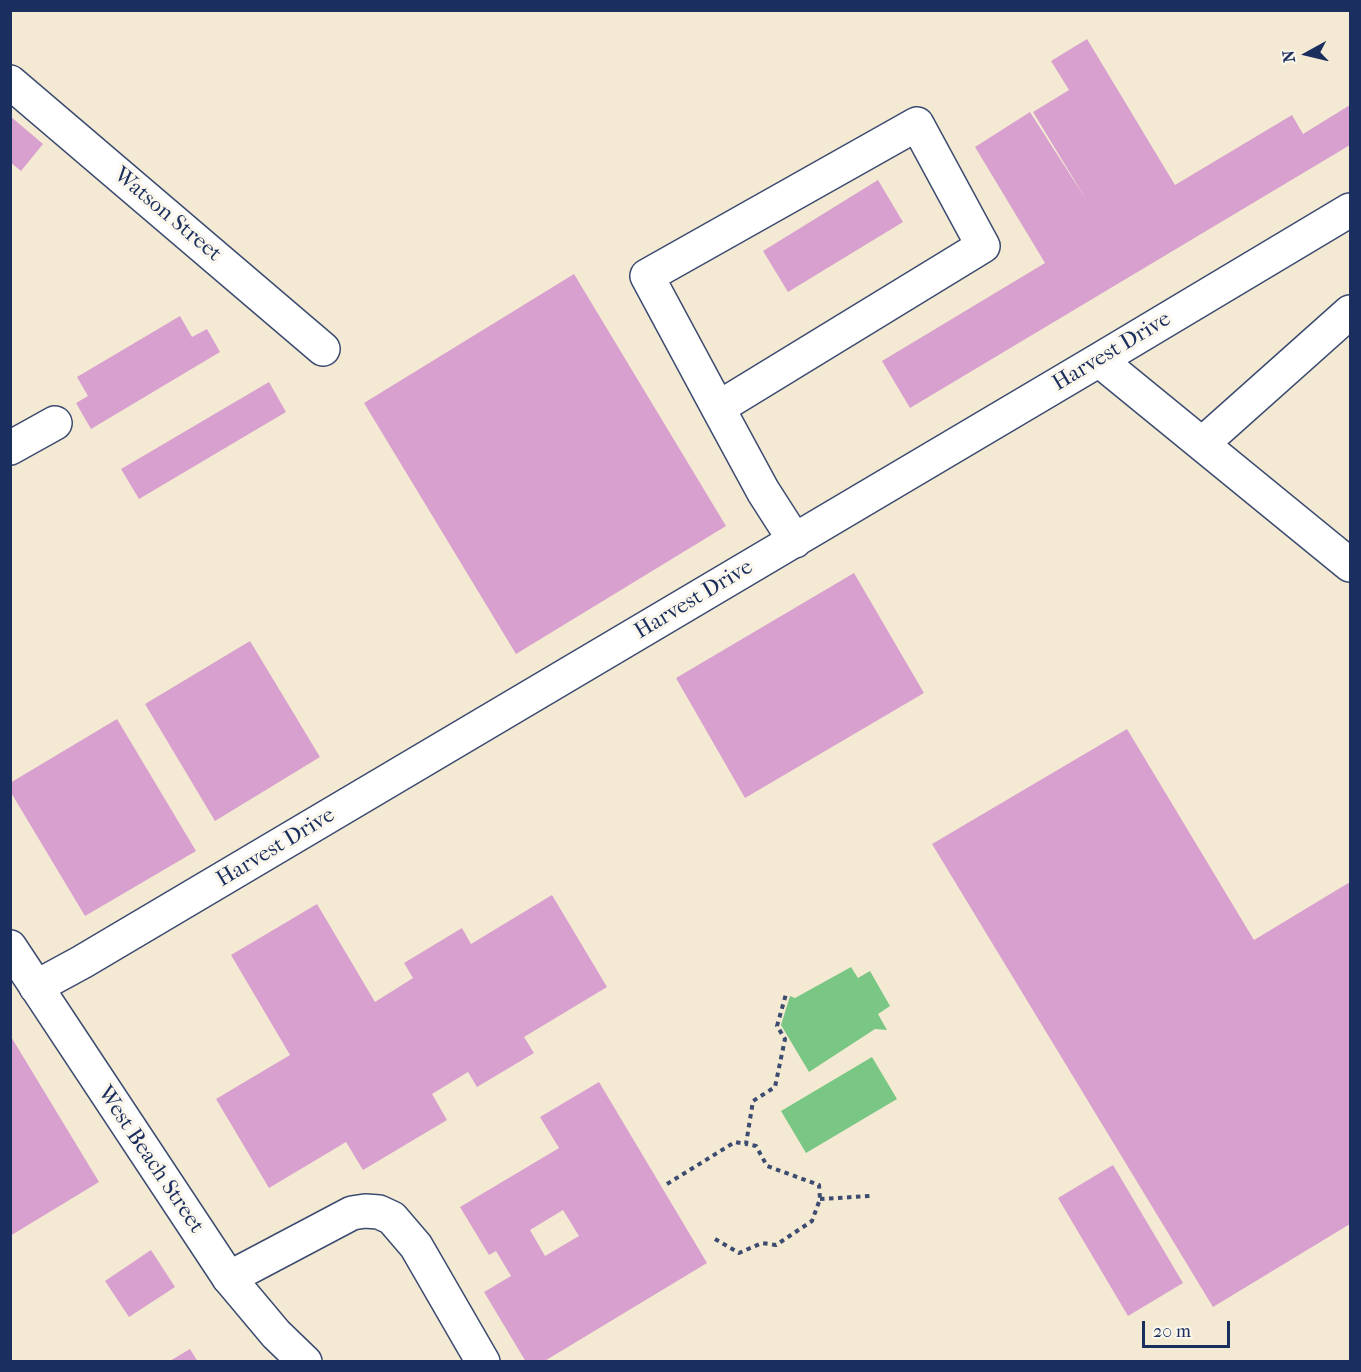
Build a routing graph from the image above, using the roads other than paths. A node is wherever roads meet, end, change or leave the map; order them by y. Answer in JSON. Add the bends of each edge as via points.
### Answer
{"nodes":[{"id":1,"x":10,"y":82,"type":"edge"},
{"id":2,"x":1350,"y":210,"type":"edge"},
{"id":3,"x":1350,"y":312,"type":"edge"},
{"id":4,"x":323,"y":349,"type":"dead end"},
{"id":5,"x":1100,"y":360,"type":"junction"},
{"id":6,"x":718,"y":408,"type":"junction"},
{"id":7,"x":55,"y":423,"type":"dead end"},
{"id":8,"x":1202,"y":444,"type":"junction"},
{"id":9,"x":10,"y":448,"type":"edge"},
{"id":10,"x":795,"y":541,"type":"junction"},
{"id":11,"x":1350,"y":565,"type":"edge"},
{"id":12,"x":10,"y":947,"type":"edge"},
{"id":13,"x":36,"y":987,"type":"junction"},
{"id":14,"x":229,"y":1278,"type":"junction"},
{"id":15,"x":305,"y":1362,"type":"edge"},
{"id":16,"x":483,"y":1362,"type":"edge"}],
"edges":[{"from":1,"to":4,"type":"street","name":"Watson Street"},
{"from":2,"to":5,"type":"street","name":"Harvest Drive"},
{"from":3,"to":8,"type":"street"},
{"from":5,"to":8,"type":"street"},
{"from":5,"to":10,"type":"street","name":"Harvest Drive"},
{"from":6,"to":6,"type":"street","via":[[647,276],[917,124],[982,246]]},
{"from":6,"to":10,"type":"street"},
{"from":7,"to":9,"type":"street"},
{"from":8,"to":11,"type":"street"},
{"from":10,"to":13,"type":"street","name":"Harvest Drive"},
{"from":12,"to":13,"type":"street","name":"West Beach Street"},
{"from":13,"to":14,"type":"street","name":"West Beach Street"},
{"from":14,"to":15,"type":"street","name":"West Beach Street"},
{"from":14,"to":16,"type":"street","via":[[352,1213],[379,1212],[392,1218],[416,1246]]}]}
